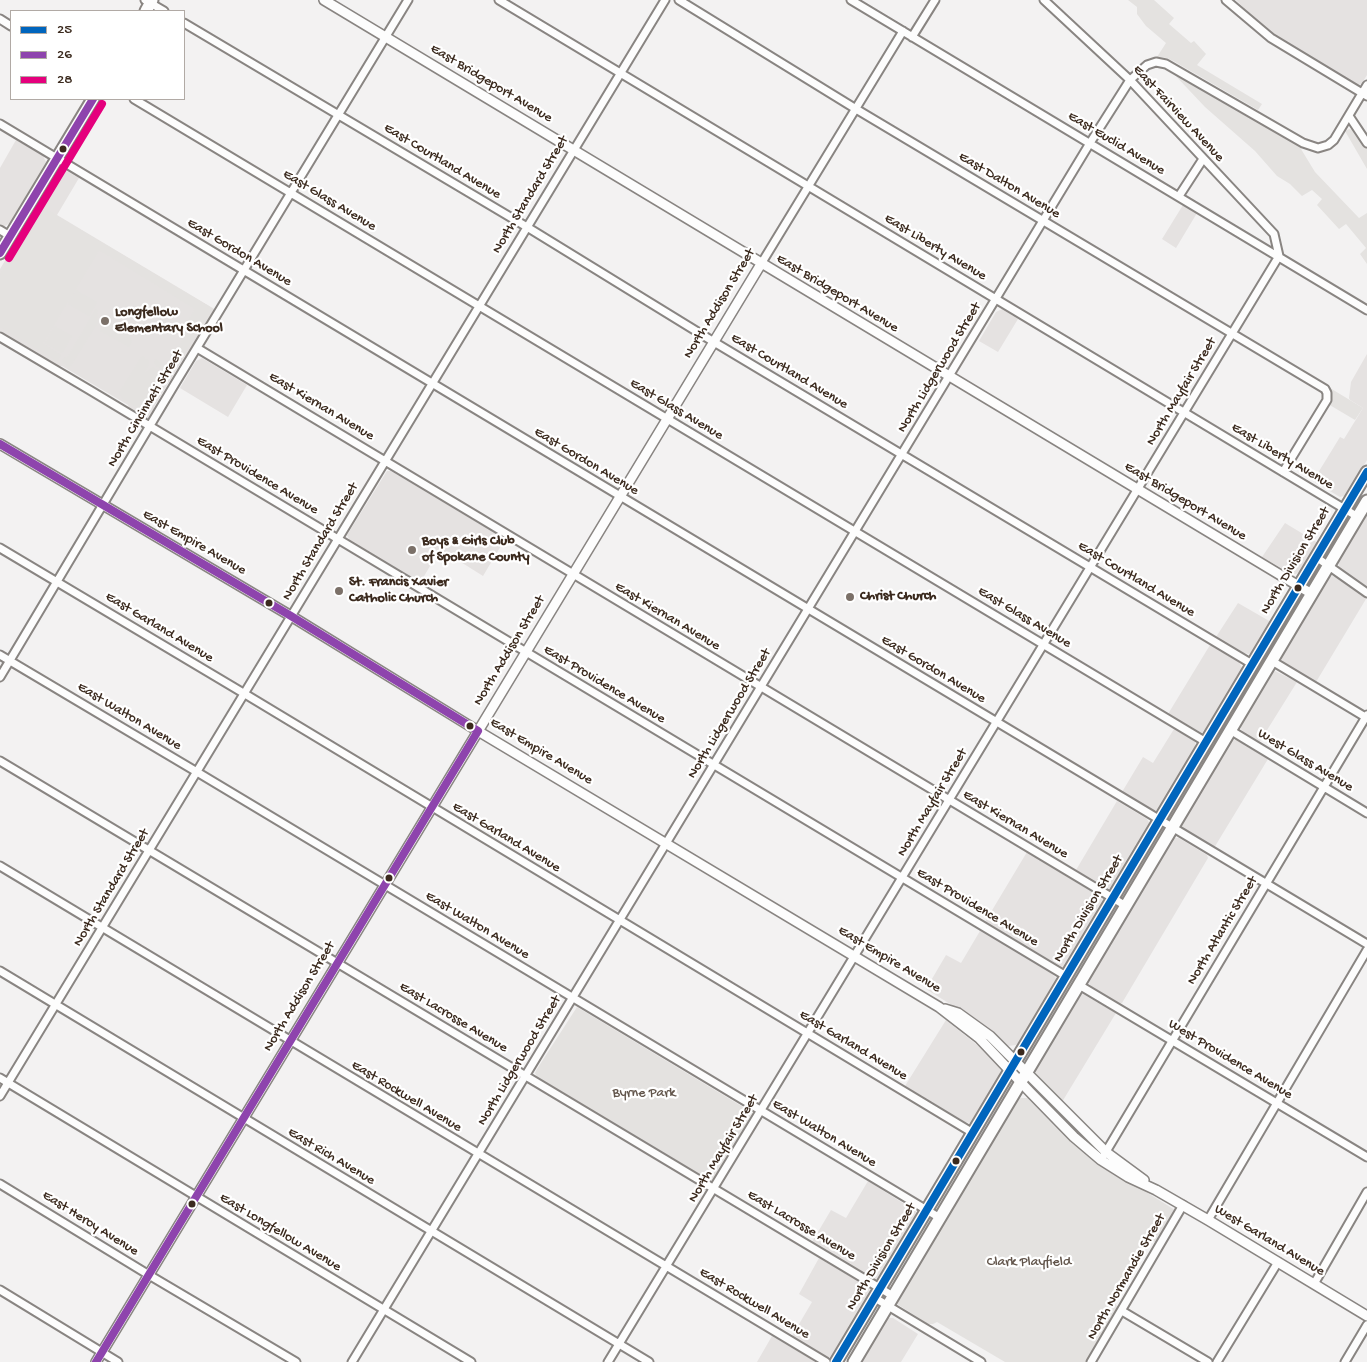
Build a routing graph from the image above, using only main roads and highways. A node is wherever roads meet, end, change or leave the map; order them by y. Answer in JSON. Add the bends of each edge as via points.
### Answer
{"nodes":[{"id":1,"x":91,"y":100,"type":"edge"},
{"id":2,"x":5,"y":233,"type":"edge"},
{"id":3,"x":0,"y":252,"type":"edge"},
{"id":4,"x":1367,"y":472,"type":"edge"},
{"id":5,"x":1367,"y":501,"type":"edge"},
{"id":6,"x":1243,"y":680,"type":"junction"},
{"id":7,"x":1230,"y":730,"type":"junction"},
{"id":8,"x":1206,"y":742,"type":"junction"},
{"id":9,"x":1199,"y":784,"type":"junction"},
{"id":10,"x":836,"y":1362,"type":"edge"},
{"id":11,"x":854,"y":1362,"type":"edge"}],
"edges":[{"from":1,"to":2,"type":"main road","via":[[57,158]]},
{"from":2,"to":3,"type":"main road"},
{"from":4,"to":6,"type":"main road","name":"North Division Street"},
{"from":5,"to":7,"type":"main road"},
{"from":6,"to":7,"type":"main road","via":[[1248,686],[1227,721]]},
{"from":6,"to":8,"type":"main road","name":"North Division Street"},
{"from":7,"to":9,"type":"main road"},
{"from":8,"to":9,"type":"main road","via":[[1212,749],[1197,774]]},
{"from":8,"to":10,"type":"main road","name":"North Division Street"},
{"from":9,"to":11,"type":"main road"}]}
